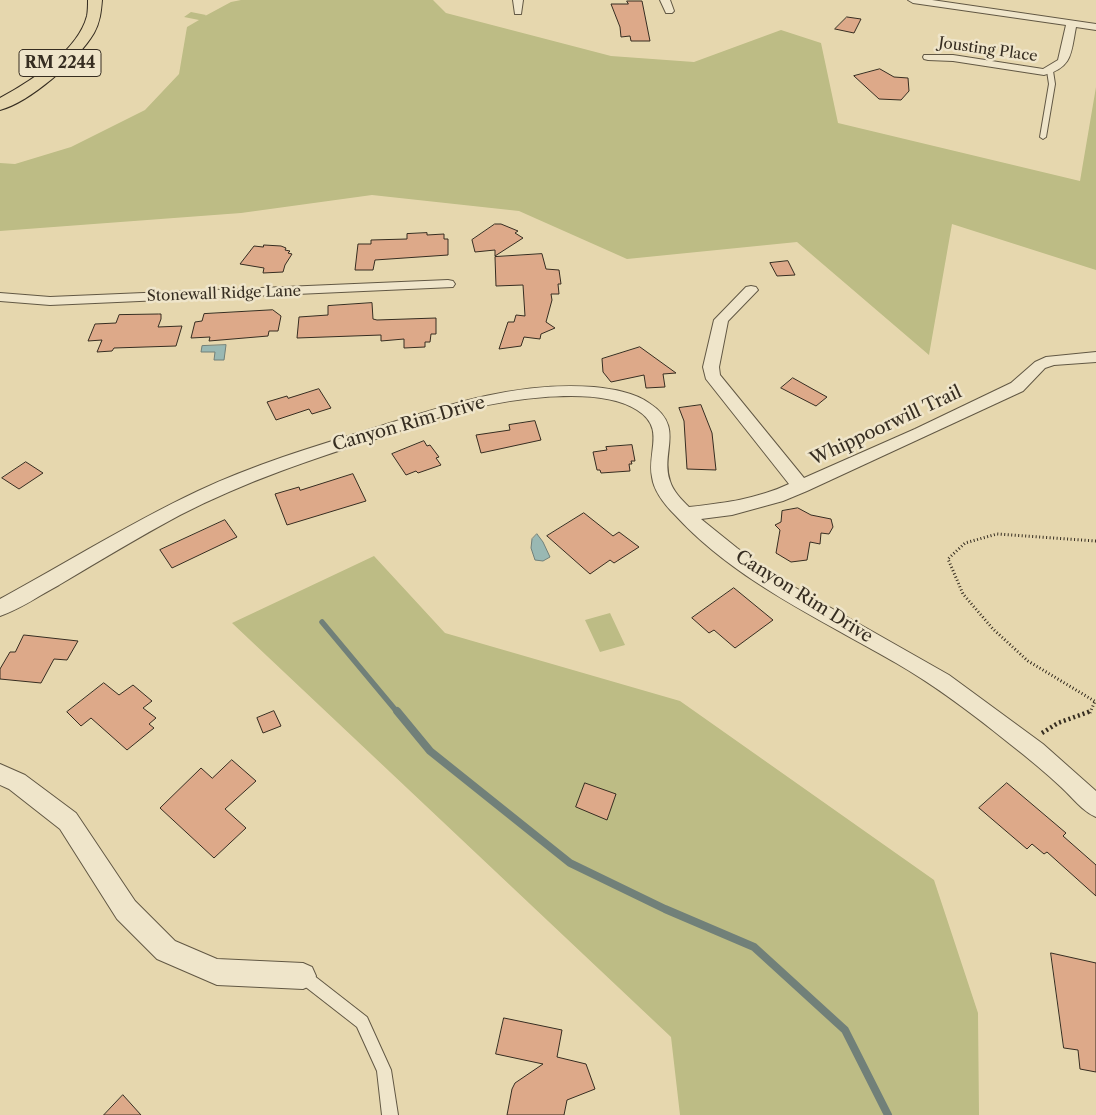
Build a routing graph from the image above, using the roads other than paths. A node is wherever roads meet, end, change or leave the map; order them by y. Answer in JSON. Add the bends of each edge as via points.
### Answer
{"nodes":[{"id":1,"x":95,"y":0,"type":"edge"},
{"id":2,"x":518,"y":0,"type":"edge"},
{"id":3,"x":665,"y":0,"type":"edge"},
{"id":4,"x":913,"y":0,"type":"edge"},
{"id":5,"x":669,"y":11,"type":"dead end"},
{"id":6,"x":518,"y":12,"type":"dead end"},
{"id":7,"x":1071,"y":25,"type":"junction"},
{"id":8,"x":1096,"y":27,"type":"edge"},
{"id":9,"x":928,"y":57,"type":"dead end"},
{"id":10,"x":1050,"y":71,"type":"junction"},
{"id":11,"x":0,"y":106,"type":"edge"},
{"id":12,"x":1043,"y":137,"type":"dead end"},
{"id":13,"x":448,"y":284,"type":"dead end"},
{"id":14,"x":751,"y":290,"type":"dead end"},
{"id":15,"x":0,"y":297,"type":"edge"},
{"id":16,"x":1096,"y":357,"type":"edge"},
{"id":17,"x":801,"y":487,"type":"junction"},
{"id":18,"x":684,"y":514,"type":"junction"},
{"id":19,"x":0,"y":608,"type":"edge"},
{"id":20,"x":0,"y":774,"type":"edge"},
{"id":21,"x":1096,"y":806,"type":"edge"},
{"id":22,"x":303,"y":976,"type":"joint"},
{"id":23,"x":390,"y":1115,"type":"edge"}],
"edges":[{"from":1,"to":11,"type":"main road","number":"RM 2244","via":[[92,22],[71,53],[52,71]]},
{"from":2,"to":6,"type":"street"},
{"from":3,"to":5,"type":"street"},
{"from":4,"to":7,"type":"street"},
{"from":7,"to":8,"type":"street"},
{"from":7,"to":10,"type":"street","name":"Jousting Place","via":[[1064,62]]},
{"from":9,"to":10,"type":"street","name":"Jousting Place"},
{"from":10,"to":12,"type":"lane","via":[[1052,84]]},
{"from":13,"to":15,"type":"street","name":"Stonewall Ridge Lane","via":[[50,300]]},
{"from":14,"to":17,"type":"street","via":[[721,320],[712,376]]},
{"from":16,"to":17,"type":"street","name":"Whippoorwill Trail","via":[[1051,360],[1040,365],[1017,386],[990,400]]},
{"from":17,"to":18,"type":"street","name":"Whippoorwill Trail","via":[[753,505]]},
{"from":18,"to":19,"type":"street","name":"Canyon Rim Drive","via":[[662,487],[659,467],[664,442],[659,422],[642,406],[624,398],[598,393],[560,391],[510,397],[466,404],[300,456],[232,482],[142,526]]},
{"from":18,"to":21,"type":"street","name":"Canyon Rim Drive","via":[[755,571],[926,671],[1009,729],[1070,779]]},
{"from":20,"to":22,"type":"street","via":[[17,782],[68,821],[126,910],[166,950],[217,972]]},
{"from":22,"to":23,"type":"lane","via":[[362,1022],[384,1070]]}]}
